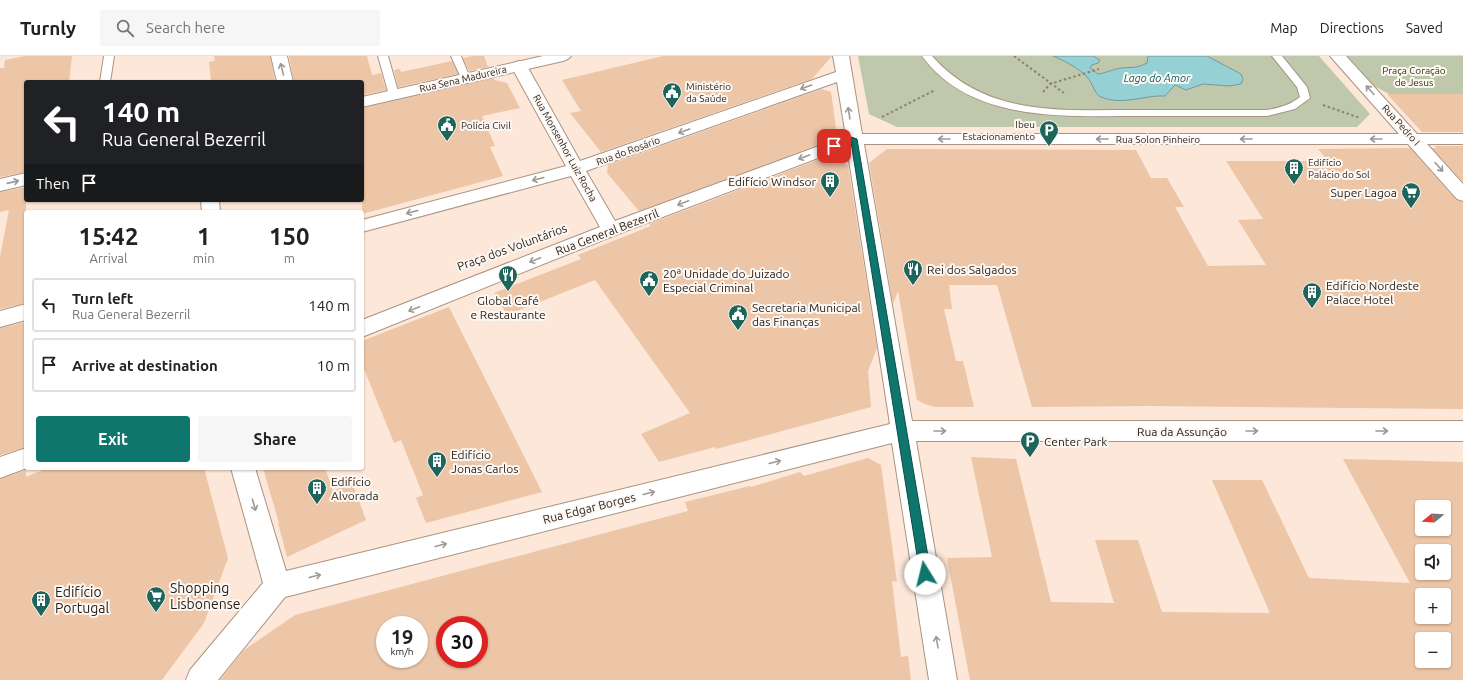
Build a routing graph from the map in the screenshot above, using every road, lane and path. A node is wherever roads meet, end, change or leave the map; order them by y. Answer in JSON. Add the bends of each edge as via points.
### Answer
{"nodes":[{"id":1,"x":109,"y":56,"type":"edge"},
{"id":2,"x":279,"y":56,"type":"edge"},
{"id":3,"x":383,"y":56,"type":"edge"},
{"id":4,"x":456,"y":56,"type":"edge"},
{"id":5,"x":563,"y":56,"type":"edge"},
{"id":6,"x":927,"y":56,"type":"edge"},
{"id":7,"x":1014,"y":56,"type":"edge"},
{"id":8,"x":1277,"y":56,"type":"edge"},
{"id":9,"x":1338,"y":56,"type":"edge"},
{"id":10,"x":842,"y":65,"type":"edge"},
{"id":11,"x":519,"y":66,"type":"junction"},
{"id":12,"x":1098,"y":69,"type":"dead end"},
{"id":13,"x":465,"y":78,"type":"junction"},
{"id":14,"x":105,"y":80,"type":"edge"},
{"id":15,"x":285,"y":80,"type":"edge"},
{"id":16,"x":951,"y":82,"type":"junction"},
{"id":17,"x":1050,"y":84,"type":"junction"},
{"id":18,"x":394,"y":94,"type":"junction"},
{"id":19,"x":1305,"y":98,"type":"junction"},
{"id":20,"x":364,"y":102,"type":"edge"},
{"id":21,"x":1028,"y":110,"type":"junction"},
{"id":22,"x":1084,"y":113,"type":"junction"},
{"id":23,"x":880,"y":119,"type":"dead end"},
{"id":24,"x":1365,"y":119,"type":"dead end"},
{"id":25,"x":854,"y":139,"type":"junction"},
{"id":26,"x":1463,"y":139,"type":"edge"},
{"id":27,"x":1415,"y":140,"type":"junction"},
{"id":28,"x":576,"y":169,"type":"junction"},
{"id":29,"x":24,"y":179,"type":"edge"},
{"id":30,"x":0,"y":185,"type":"edge"},
{"id":31,"x":1463,"y":195,"type":"edge"},
{"id":32,"x":364,"y":225,"type":"edge"},
{"id":33,"x":611,"y":230,"type":"junction"},
{"id":34,"x":24,"y":313,"type":"edge"},
{"id":35,"x":0,"y":319,"type":"edge"},
{"id":36,"x":364,"y":328,"type":"edge"},
{"id":37,"x":901,"y":431,"type":"junction"},
{"id":38,"x":1463,"y":431,"type":"edge"},
{"id":39,"x":24,"y":459,"type":"edge"},
{"id":40,"x":0,"y":468,"type":"edge"},
{"id":41,"x":243,"y":470,"type":"edge"},
{"id":42,"x":277,"y":586,"type":"junction"},
{"id":43,"x":200,"y":680,"type":"edge"},
{"id":44,"x":943,"y":680,"type":"edge"}],
"edges":[{"from":1,"to":14,"type":"lane"},
{"from":15,"to":2,"type":"street","one_way":true},
{"from":3,"to":18,"type":"lane"},
{"from":4,"to":13,"type":"lane"},
{"from":5,"to":11,"type":"street","name":"Rua Sena Madureira"},
{"from":6,"to":16,"type":"lane"},
{"from":7,"to":17,"type":"path"},
{"from":8,"to":19,"type":"lane","via":[[1302,87]]},
{"from":27,"to":9,"type":"street","name":"Rua Pedro I","one_way":true},
{"from":25,"to":10,"type":"street","one_way":true},
{"from":10,"to":28,"type":"street","name":"Rua do Rosário","one_way":true},
{"from":11,"to":13,"type":"street","name":"Rua Sena Madureira"},
{"from":11,"to":28,"type":"street","name":"Rua Monsenhor Luiz Rocha"},
{"from":12,"to":17,"type":"path"},
{"from":13,"to":18,"type":"street","name":"Rua Sena Madureira"},
{"from":16,"to":21,"type":"lane","via":[[992,101]]},
{"from":16,"to":23,"type":"path"},
{"from":17,"to":21,"type":"path"},
{"from":17,"to":22,"type":"path","via":[[1071,98]]},
{"from":18,"to":20,"type":"street","name":"Rua Sena Madureira"},
{"from":19,"to":22,"type":"lane","via":[[1288,109],[1267,113]]},
{"from":19,"to":24,"type":"path"},
{"from":21,"to":22,"type":"lane"},
{"from":27,"to":25,"type":"street","name":"Rua Solon Pinheiro","one_way":true},
{"from":25,"to":33,"type":"street","name":"Rua General Bezerril","one_way":true},
{"from":25,"to":37,"type":"street"},
{"from":26,"to":27,"type":"street","name":"Rua Solon Pinheiro"},
{"from":27,"to":31,"type":"street","name":"Rua Pedro I","one_way":true},
{"from":28,"to":32,"type":"street","name":"Rua do Rosário","one_way":true},
{"from":28,"to":33,"type":"street","name":"Rua Monsenhor Luiz Rocha"},
{"from":30,"to":29,"type":"street","one_way":true},
{"from":33,"to":36,"type":"street","name":"Rua General Bezerril","one_way":true},
{"from":34,"to":35,"type":"street"},
{"from":37,"to":38,"type":"street","name":"Rua da Assunção","one_way":true},
{"from":42,"to":37,"type":"street","name":"Rua Edgar Borges","one_way":true},
{"from":44,"to":37,"type":"street","one_way":true},
{"from":39,"to":40,"type":"street"},
{"from":41,"to":42,"type":"street","one_way":true},
{"from":42,"to":43,"type":"street"}]}
